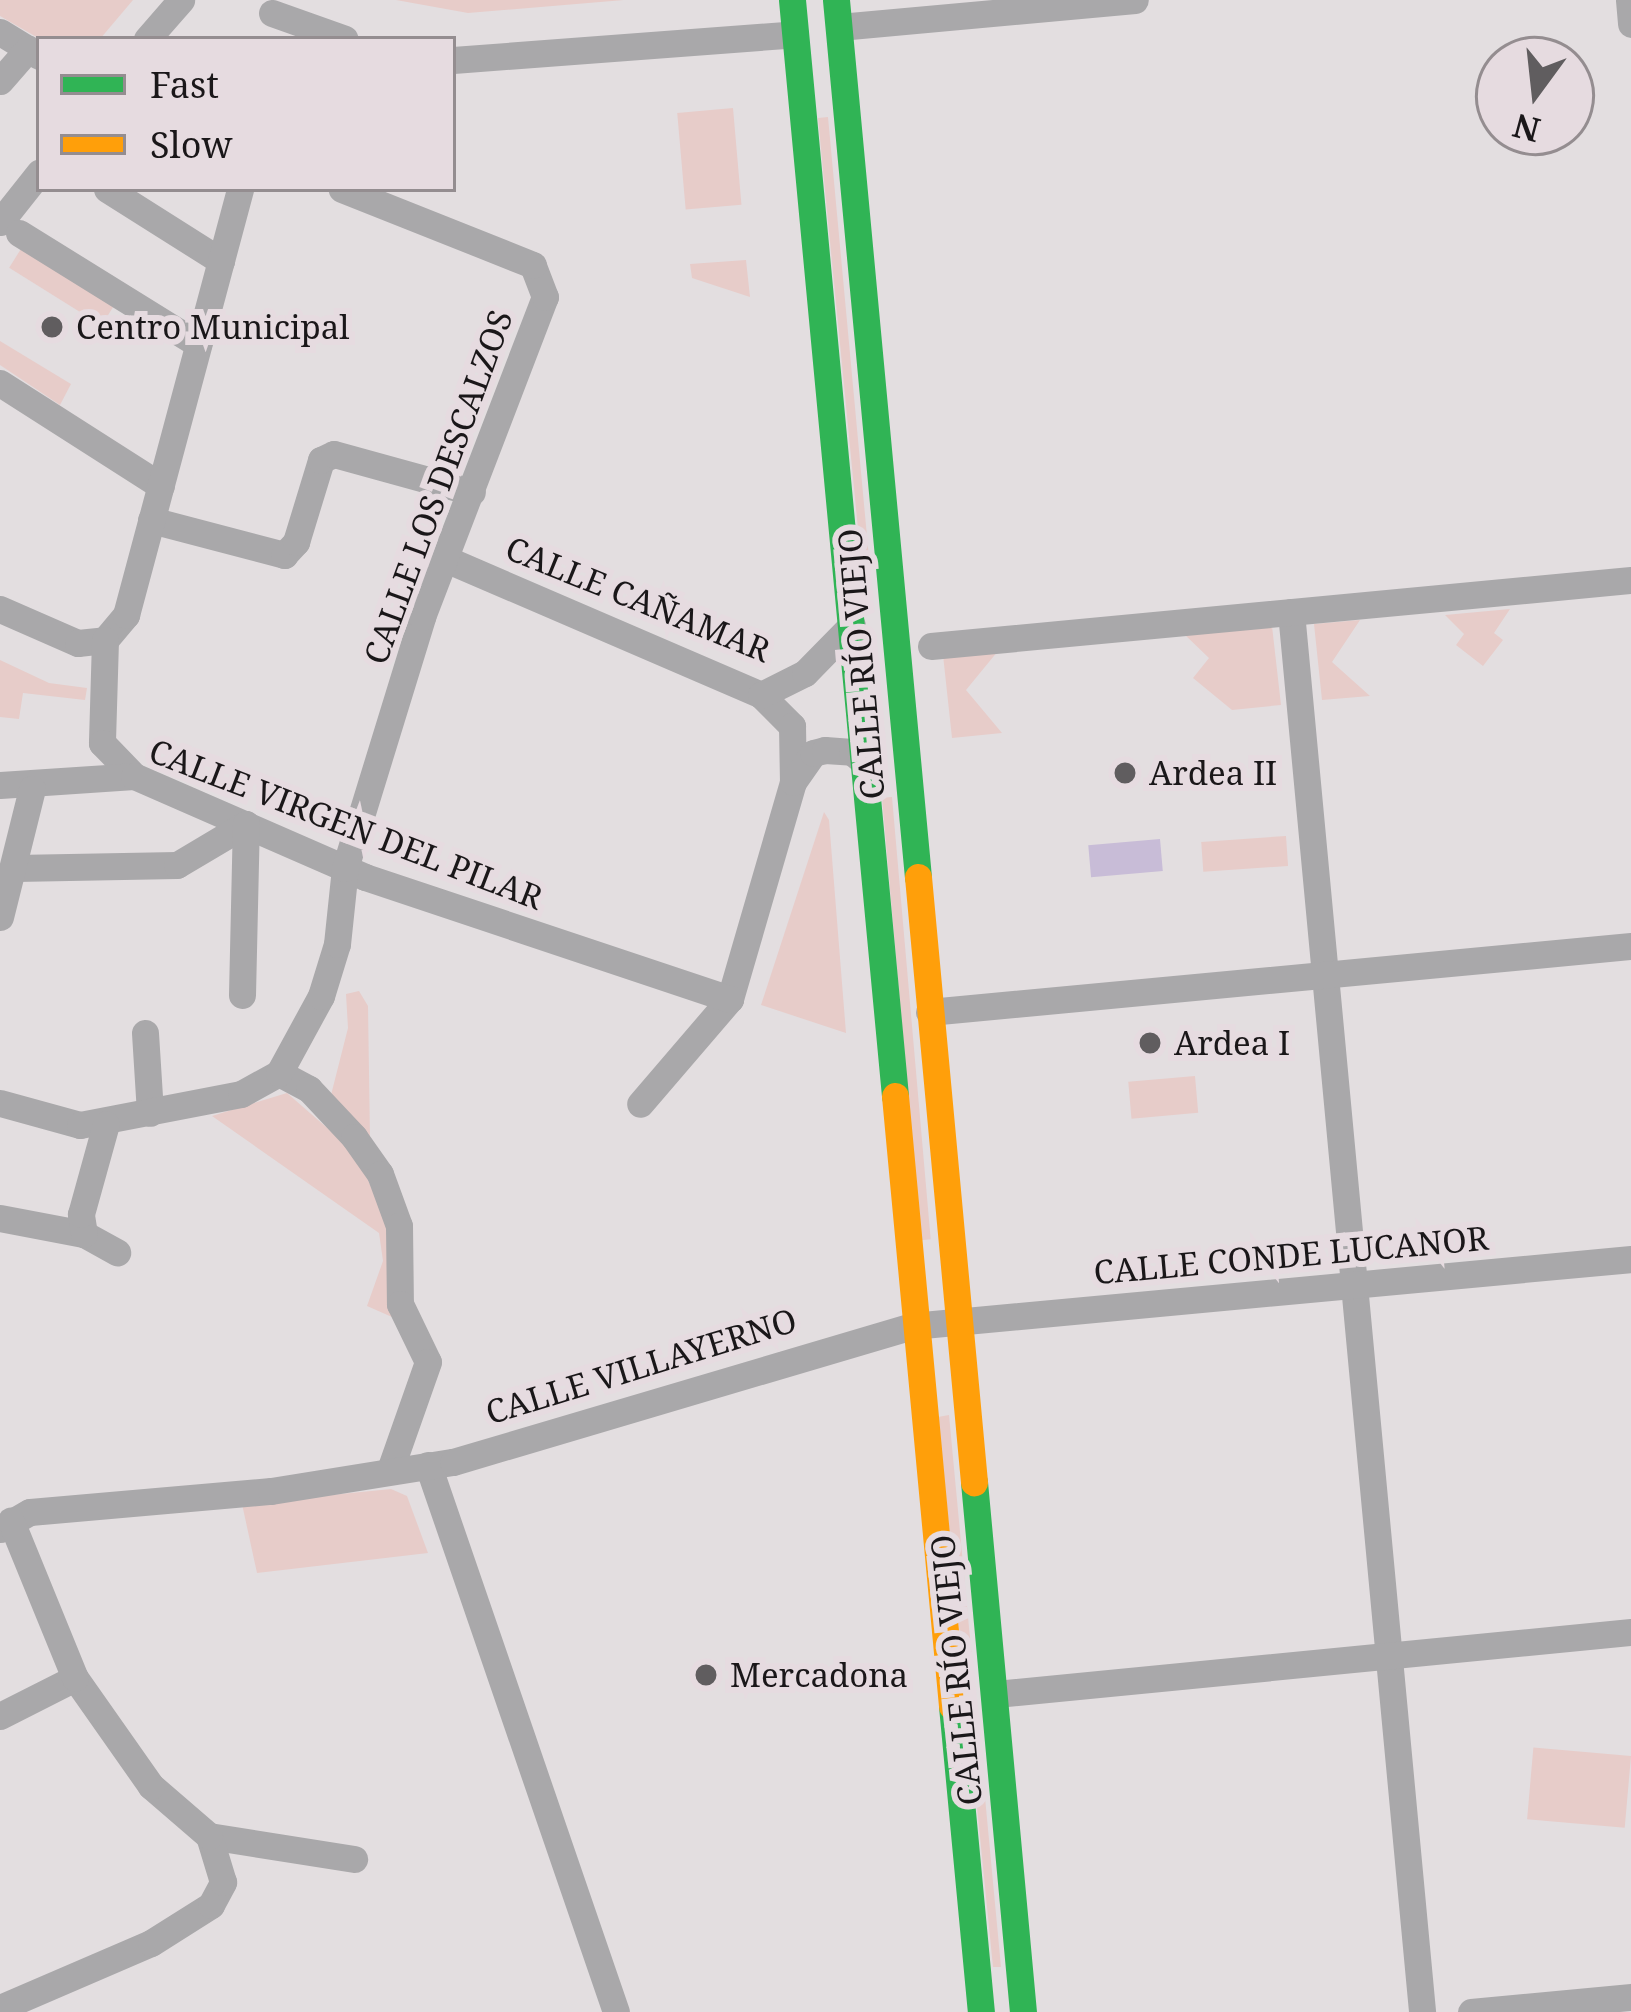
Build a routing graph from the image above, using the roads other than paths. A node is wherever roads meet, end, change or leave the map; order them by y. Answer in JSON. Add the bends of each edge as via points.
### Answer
{"nodes":[{"id":1,"x":182,"y":0,"type":"edge"},
{"id":2,"x":792,"y":0,"type":"edge"},
{"id":3,"x":1135,"y":0,"type":"edge"},
{"id":4,"x":1629,"y":0,"type":"edge"},
{"id":5,"x":838,"y":14,"type":"edge"},
{"id":6,"x":268,"y":17,"type":"edge"},
{"id":7,"x":1631,"y":24,"type":"edge"},
{"id":8,"x":0,"y":32,"type":"edge"},
{"id":9,"x":795,"y":34,"type":"junction"},
{"id":10,"x":150,"y":36,"type":"edge"},
{"id":11,"x":334,"y":36,"type":"edge"},
{"id":12,"x":34,"y":52,"type":"edge"},
{"id":13,"x":456,"y":60,"type":"edge"},
{"id":14,"x":0,"y":81,"type":"edge"},
{"id":15,"x":36,"y":178,"type":"edge"},
{"id":16,"x":112,"y":192,"type":"edge"},
{"id":17,"x":239,"y":192,"type":"edge"},
{"id":18,"x":350,"y":192,"type":"edge"},
{"id":19,"x":9,"y":228,"type":"edge"},
{"id":20,"x":220,"y":261,"type":"junction"},
{"id":21,"x":198,"y":344,"type":"junction"},
{"id":22,"x":0,"y":383,"type":"edge"},
{"id":23,"x":161,"y":486,"type":"junction"},
{"id":24,"x":472,"y":492,"type":"junction"},
{"id":25,"x":158,"y":522,"type":"junction"},
{"id":26,"x":448,"y":560,"type":"junction"},
{"id":27,"x":1631,"y":580,"type":"edge"},
{"id":28,"x":0,"y":609,"type":"edge"},
{"id":29,"x":1291,"y":612,"type":"junction"},
{"id":30,"x":852,"y":625,"type":"junction"},
{"id":31,"x":105,"y":640,"type":"junction"},
{"id":32,"x":931,"y":646,"type":"dead end"},
{"id":33,"x":761,"y":694,"type":"junction"},
{"id":34,"x":865,"y":763,"type":"junction"},
{"id":35,"x":134,"y":776,"type":"junction"},
{"id":36,"x":794,"y":782,"type":"junction"},
{"id":37,"x":0,"y":785,"type":"edge"},
{"id":38,"x":32,"y":788,"type":"junction"},
{"id":39,"x":246,"y":824,"type":"junction"},
{"id":40,"x":15,"y":868,"type":"junction"},
{"id":41,"x":345,"y":868,"type":"junction"},
{"id":42,"x":0,"y":917,"type":"edge"},
{"id":43,"x":1631,"y":946,"type":"edge"},
{"id":44,"x":1326,"y":975,"type":"junction"},
{"id":45,"x":242,"y":995,"type":"dead end"},
{"id":46,"x":730,"y":999,"type":"junction"},
{"id":47,"x":929,"y":1012,"type":"junction"},
{"id":48,"x":145,"y":1033,"type":"dead end"},
{"id":49,"x":279,"y":1073,"type":"junction"},
{"id":50,"x":640,"y":1104,"type":"dead end"},
{"id":51,"x":1,"y":1105,"type":"edge"},
{"id":52,"x":150,"y":1113,"type":"junction"},
{"id":53,"x":106,"y":1124,"type":"junction"},
{"id":54,"x":0,"y":1218,"type":"edge"},
{"id":55,"x":84,"y":1234,"type":"junction"},
{"id":56,"x":117,"y":1252,"type":"dead end"},
{"id":57,"x":1631,"y":1259,"type":"edge"},
{"id":58,"x":1354,"y":1286,"type":"junction"},
{"id":59,"x":958,"y":1322,"type":"junction"},
{"id":60,"x":912,"y":1326,"type":"junction"},
{"id":61,"x":428,"y":1466,"type":"junction"},
{"id":62,"x":390,"y":1470,"type":"junction"},
{"id":63,"x":4,"y":1524,"type":"edge"},
{"id":64,"x":1631,"y":1632,"type":"edge"},
{"id":65,"x":1389,"y":1655,"type":"junction"},
{"id":66,"x":75,"y":1678,"type":"junction"},
{"id":67,"x":996,"y":1694,"type":"junction"},
{"id":68,"x":0,"y":1716,"type":"edge"},
{"id":69,"x":209,"y":1836,"type":"junction"},
{"id":70,"x":354,"y":1859,"type":"dead end"},
{"id":71,"x":1631,"y":1997,"type":"edge"},
{"id":72,"x":0,"y":2008,"type":"edge"},
{"id":73,"x":616,"y":2012,"type":"edge"},
{"id":74,"x":981,"y":2012,"type":"edge"},
{"id":75,"x":1023,"y":2012,"type":"edge"},
{"id":76,"x":1422,"y":2012,"type":"edge"},
{"id":77,"x":1471,"y":2012,"type":"edge"}],
"edges":[{"from":1,"to":10,"type":"street"},
{"from":2,"to":9,"type":"main road","name":"CALLE RÍO VIEJO"},
{"from":3,"to":5,"type":"street"},
{"from":4,"to":7,"type":"street"},
{"from":5,"to":47,"type":"main road","name":"CALLE RÍO VIEJO"},
{"from":6,"to":11,"type":"street"},
{"from":8,"to":12,"type":"street"},
{"from":9,"to":13,"type":"street"},
{"from":9,"to":30,"type":"main road","name":"CALLE RÍO VIEJO"},
{"from":12,"to":14,"type":"street"},
{"from":15,"to":19,"type":"street"},
{"from":16,"to":20,"type":"street"},
{"from":17,"to":20,"type":"street"},
{"from":18,"to":24,"type":"street","name":"CALLE LOS DESCALZOS","via":[[533,265],[543,279],[539,317]]},
{"from":19,"to":21,"type":"street"},
{"from":20,"to":21,"type":"street"},
{"from":21,"to":23,"type":"street"},
{"from":22,"to":23,"type":"street"},
{"from":23,"to":25,"type":"street"},
{"from":24,"to":25,"type":"street","via":[[334,454],[321,460],[296,542],[284,554]]},
{"from":24,"to":26,"type":"street","name":"CALLE LOS DESCALZOS"},
{"from":25,"to":31,"type":"street","via":[[126,615]]},
{"from":26,"to":33,"type":"street","name":"CALLE CAÑAMAR"},
{"from":26,"to":41,"type":"street","name":"CALLE LOS DESCALZOS","via":[[422,616]]},
{"from":27,"to":29,"type":"street"},
{"from":28,"to":31,"type":"street","via":[[64,639]]},
{"from":29,"to":32,"type":"street"},
{"from":29,"to":44,"type":"street"},
{"from":30,"to":33,"type":"street","name":"CALLE CAÑAMAR","via":[[817,664]]},
{"from":30,"to":34,"type":"main road","name":"CALLE RÍO VIEJO"},
{"from":31,"to":35,"type":"street","via":[[102,743]]},
{"from":33,"to":36,"type":"street","via":[[792,726]]},
{"from":34,"to":36,"type":"street","name":"CALLE RÍO VIEJO","via":[[852,752],[825,749],[813,753]]},
{"from":34,"to":60,"type":"main road","name":"CALLE RÍO VIEJO"},
{"from":35,"to":38,"type":"street","name":"CALLE VIRGEN DEL PILAR"},
{"from":35,"to":39,"type":"street","name":"CALLE VIRGEN DEL PILAR"},
{"from":36,"to":46,"type":"street"},
{"from":37,"to":38,"type":"street","name":"CALLE VIRGEN DEL PILAR"},
{"from":38,"to":40,"type":"street"},
{"from":39,"to":40,"type":"street","via":[[177,865]]},
{"from":39,"to":41,"type":"street","name":"CALLE VIRGEN DEL PILAR"},
{"from":39,"to":45,"type":"street"},
{"from":40,"to":42,"type":"street"},
{"from":41,"to":46,"type":"street","name":"CALLE VIRGEN DEL PILAR"},
{"from":41,"to":49,"type":"street","name":"CALLE LOS DESCALZOS","via":[[337,944],[321,996]]},
{"from":43,"to":44,"type":"street"},
{"from":44,"to":47,"type":"street"},
{"from":44,"to":58,"type":"street"},
{"from":46,"to":50,"type":"street"},
{"from":47,"to":59,"type":"main road","name":"CALLE RÍO VIEJO"},
{"from":48,"to":52,"type":"street"},
{"from":49,"to":52,"type":"street","via":[[241,1094]]},
{"from":49,"to":62,"type":"street","via":[[309,1089],[354,1137],[380,1174],[399,1226],[400,1304],[428,1362]]},
{"from":51,"to":53,"type":"street"},
{"from":52,"to":53,"type":"street"},
{"from":53,"to":55,"type":"street","via":[[81,1214]]},
{"from":54,"to":55,"type":"street"},
{"from":55,"to":56,"type":"street"},
{"from":57,"to":58,"type":"street","name":"CALLE CONDE LUCANOR"},
{"from":58,"to":59,"type":"street","name":"CALLE CONDE LUCANOR"},
{"from":58,"to":65,"type":"street"},
{"from":59,"to":60,"type":"street"},
{"from":59,"to":67,"type":"main road","name":"CALLE RÍO VIEJO"},
{"from":60,"to":61,"type":"street","name":"CALLE VILLAYERNO"},
{"from":60,"to":74,"type":"main road","name":"CALLE RÍO VIEJO"},
{"from":61,"to":62,"type":"street","name":"CALLE VILLAYERNO"},
{"from":61,"to":73,"type":"street"},
{"from":62,"to":63,"type":"street","name":"CALLE VILLAYERNO"},
{"from":63,"to":66,"type":"street"},
{"from":64,"to":65,"type":"street"},
{"from":65,"to":67,"type":"street"},
{"from":65,"to":76,"type":"street"},
{"from":66,"to":68,"type":"street"},
{"from":66,"to":69,"type":"street","via":[[152,1786]]},
{"from":67,"to":75,"type":"main road","name":"CALLE RÍO VIEJO"},
{"from":69,"to":70,"type":"street"},
{"from":69,"to":72,"type":"street","via":[[223,1882],[211,1905],[151,1943]]},
{"from":71,"to":77,"type":"street"}]}
